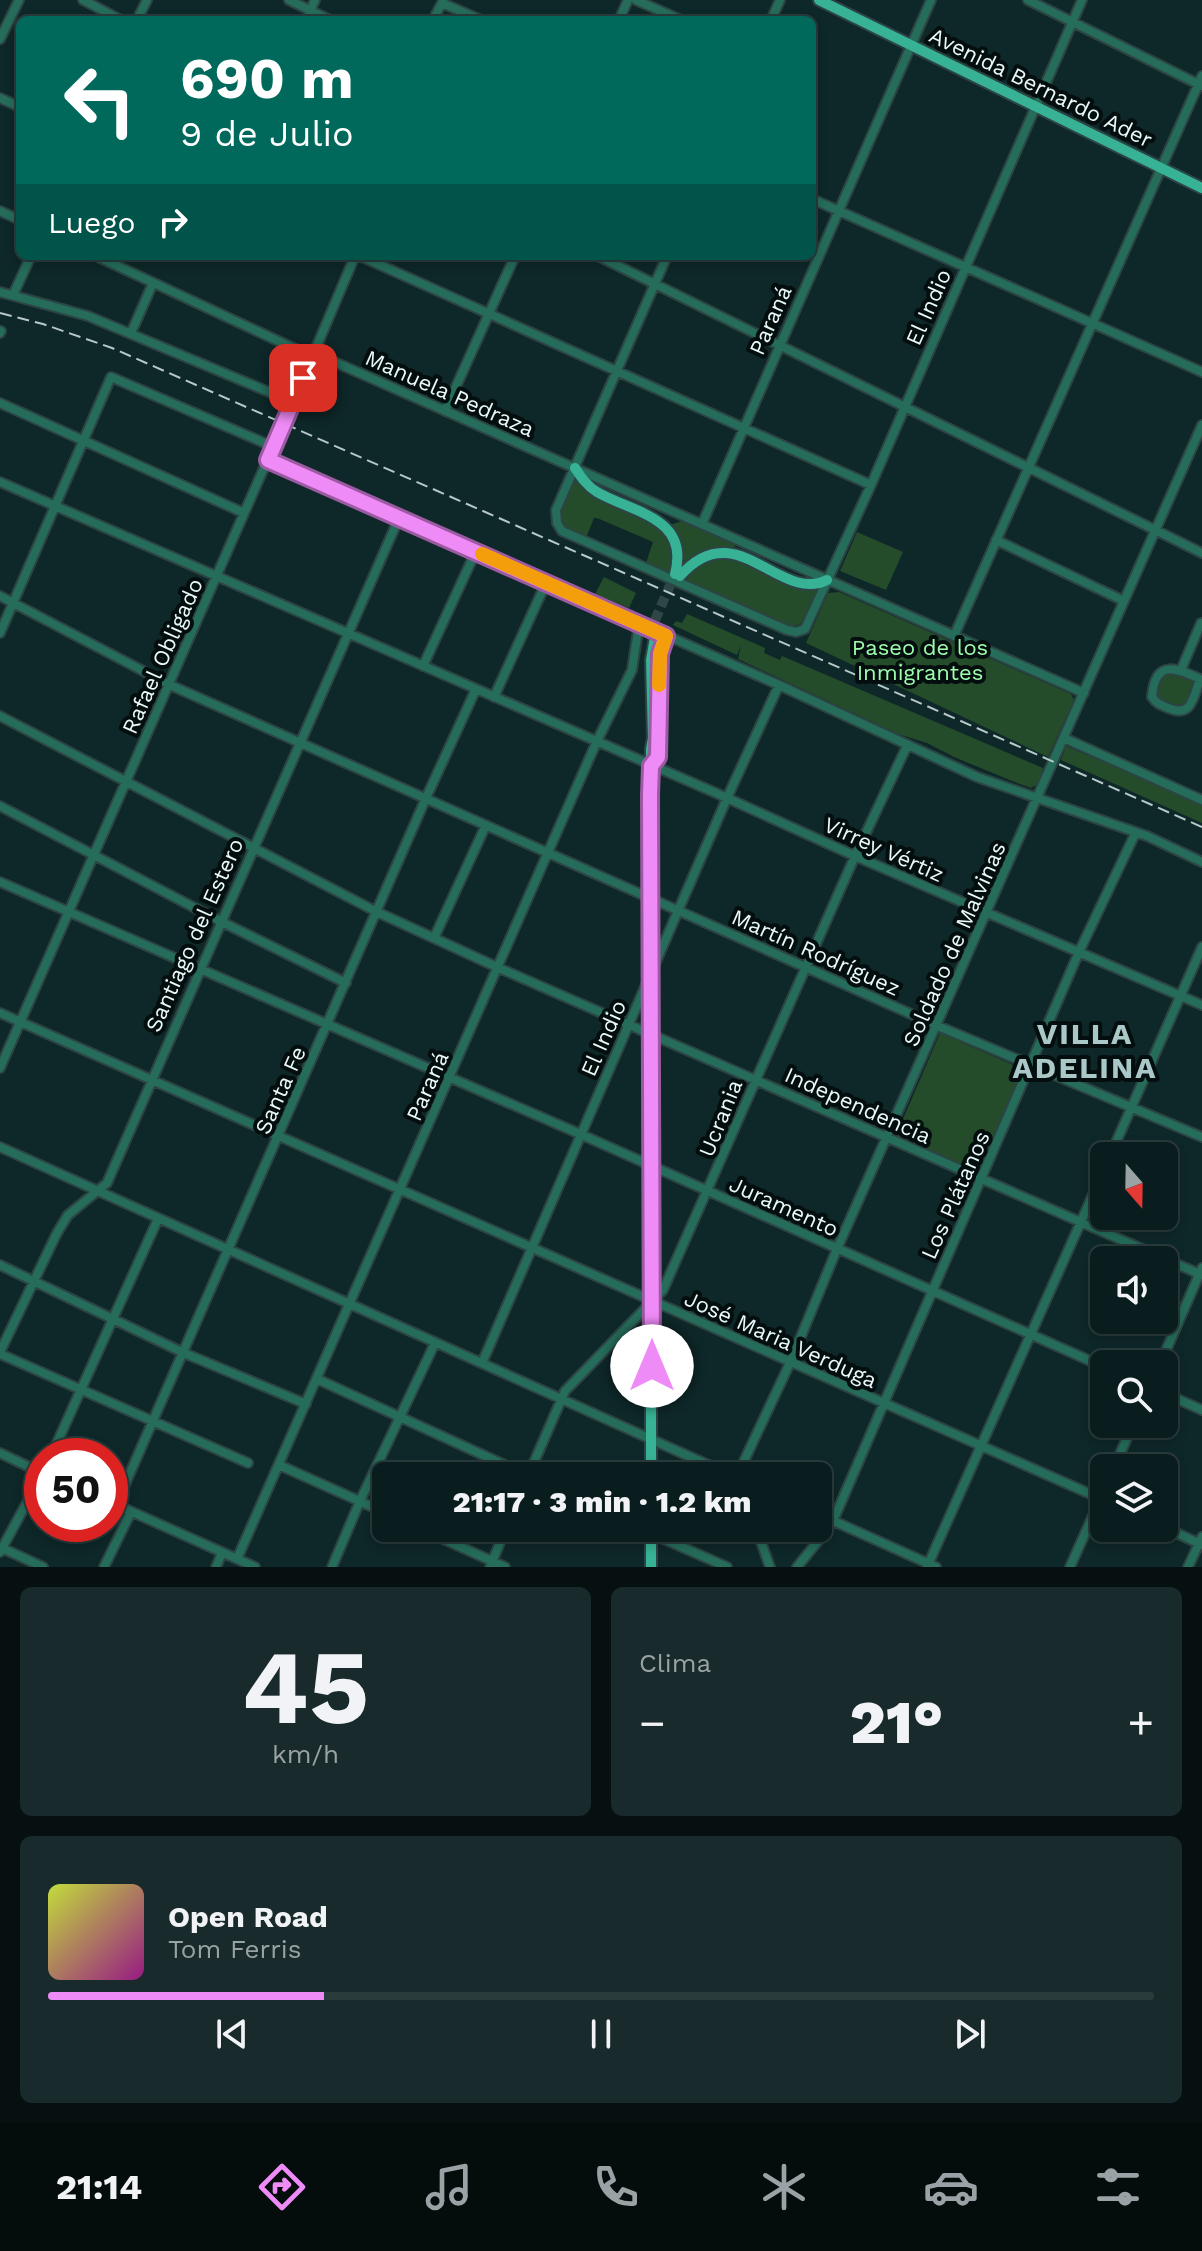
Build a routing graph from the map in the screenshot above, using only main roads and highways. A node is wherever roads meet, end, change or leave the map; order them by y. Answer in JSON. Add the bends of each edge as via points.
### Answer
{"nodes":[{"id":1,"x":819,"y":0,"type":"edge"},
{"id":2,"x":1202,"y":188,"type":"edge"},
{"id":3,"x":575,"y":468,"type":"road end"},
{"id":4,"x":827,"y":580,"type":"road end"},
{"id":5,"x":656,"y":636,"type":"tunnel mouth"},
{"id":6,"x":651,"y":1462,"type":"edge"},
{"id":7,"x":651,"y":1542,"type":"edge"},
{"id":8,"x":651,"y":1565,"type":"edge"}],
"edges":[{"from":1,"to":2,"type":"main road","name":"Avenida Bernardo Ader"},
{"from":3,"to":4,"type":"main road","via":[[594,490],[667,527],[676,541],[678,575],[700,557],[721,552],[802,583]]},
{"from":5,"to":6,"type":"main road","via":[[651,660],[649,899]]},
{"from":7,"to":8,"type":"main road"}]}
